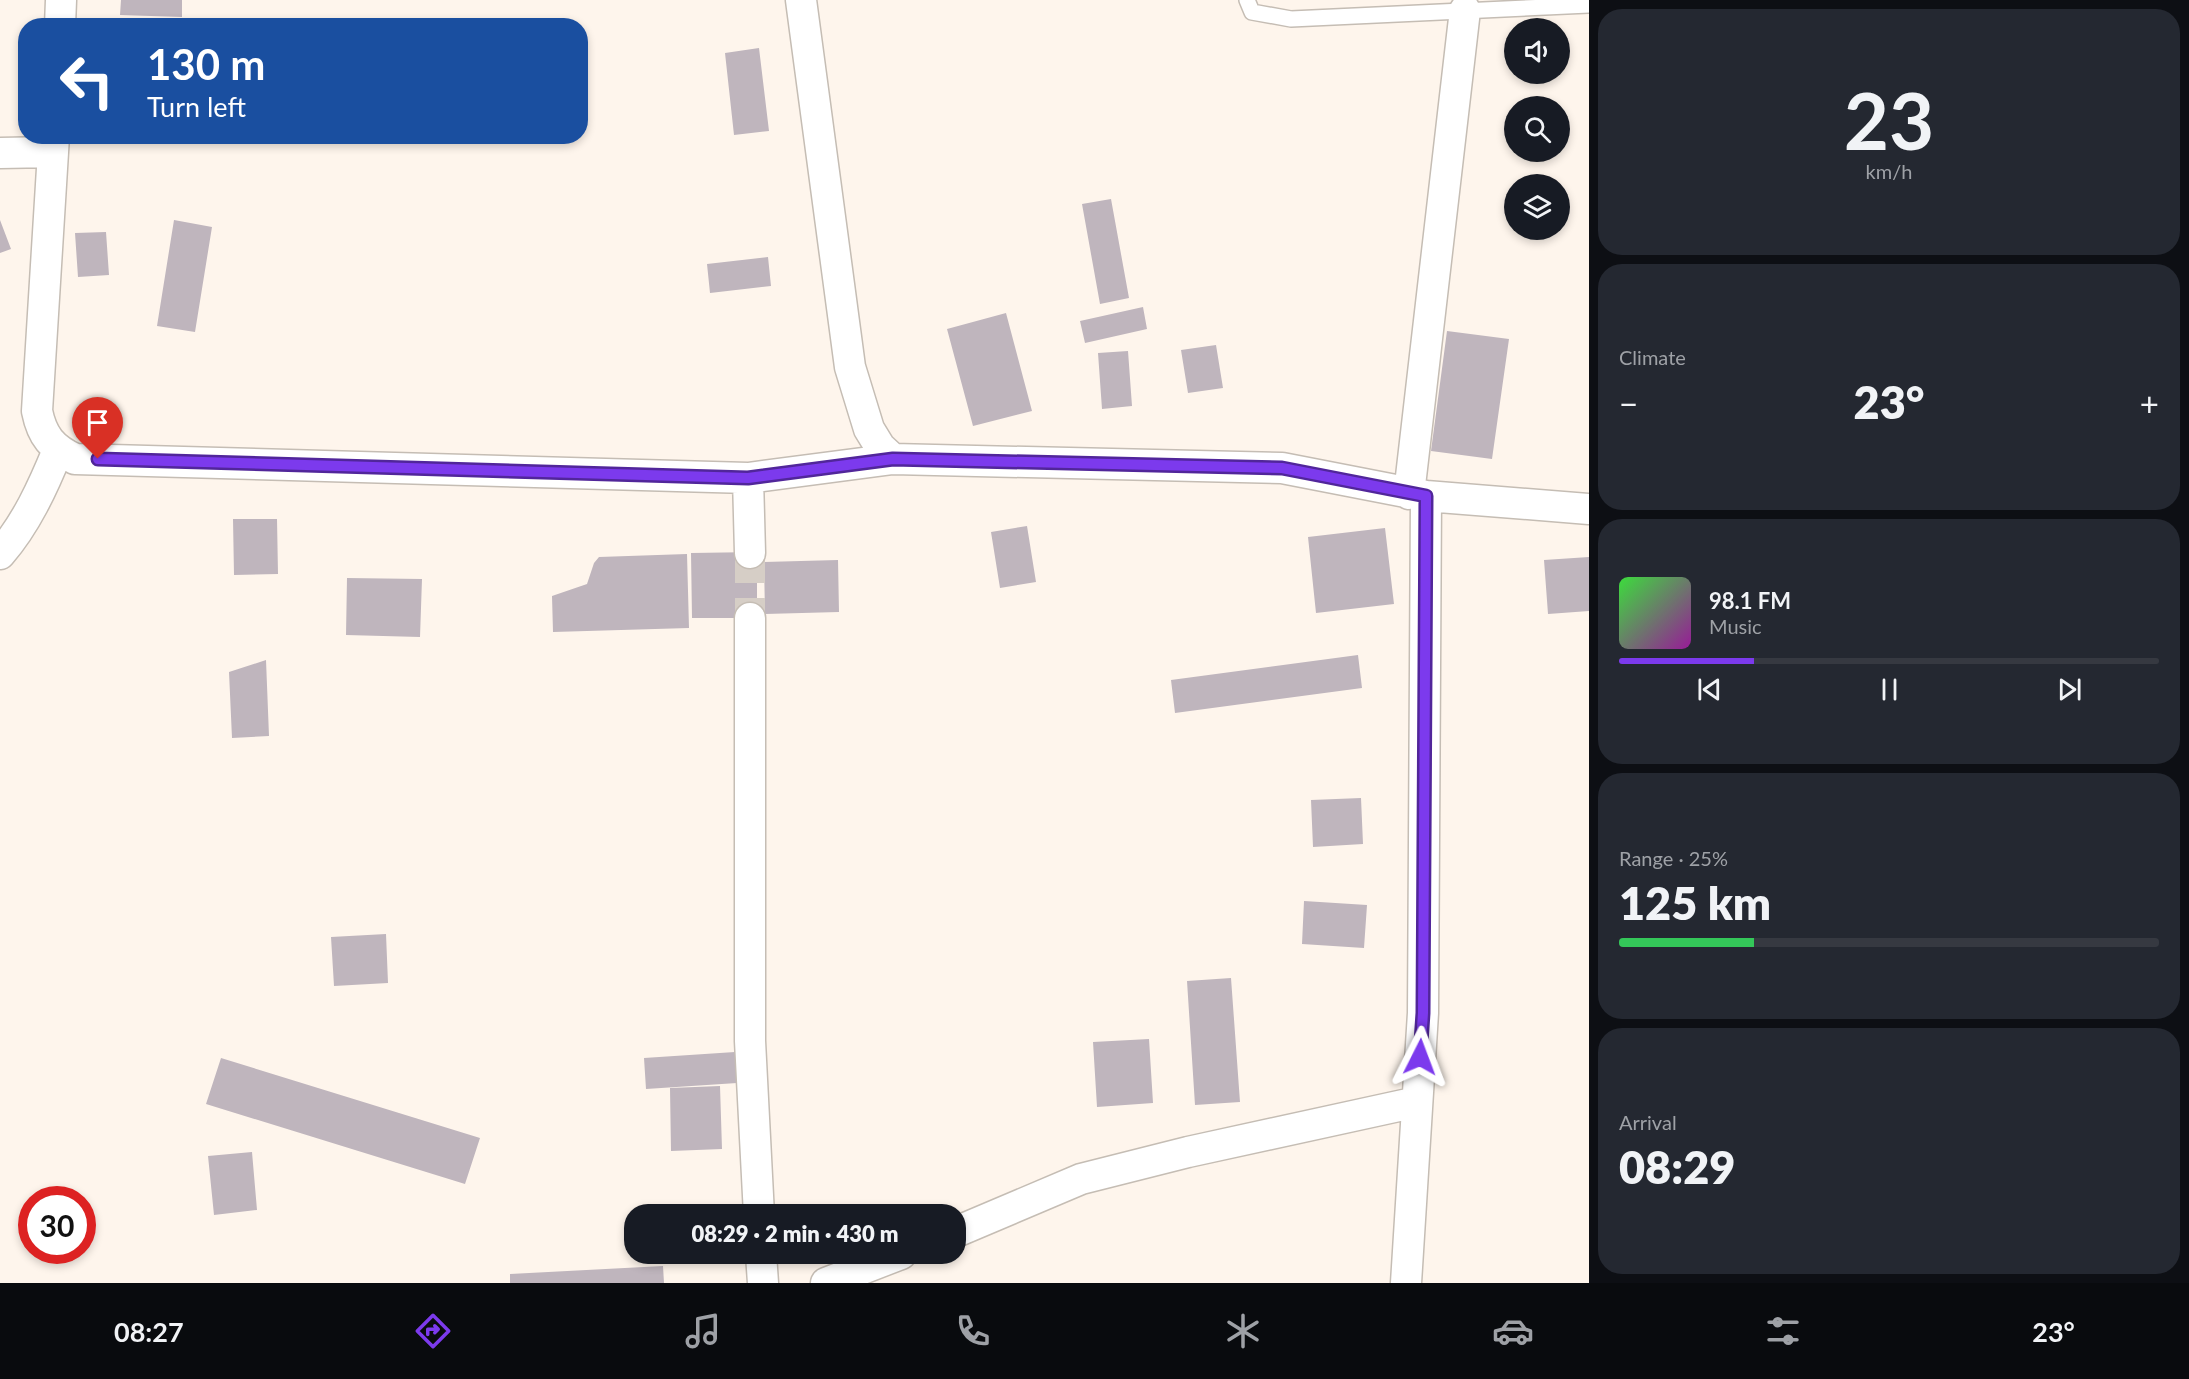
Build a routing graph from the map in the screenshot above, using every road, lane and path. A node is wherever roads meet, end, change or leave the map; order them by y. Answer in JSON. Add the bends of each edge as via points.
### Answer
{"nodes":[{"id":1,"x":61,"y":0,"type":"edge"},
{"id":2,"x":801,"y":0,"type":"edge"},
{"id":3,"x":1247,"y":0,"type":"edge"},
{"id":4,"x":1589,"y":5,"type":"edge"},
{"id":5,"x":1465,"y":10,"type":"junction"},
{"id":6,"x":60,"y":18,"type":"edge"},
{"id":7,"x":53,"y":144,"type":"edge"},
{"id":8,"x":0,"y":153,"type":"edge"},
{"id":9,"x":58,"y":450,"type":"junction"},
{"id":10,"x":893,"y":459,"type":"junction"},
{"id":11,"x":748,"y":478,"type":"junction"},
{"id":12,"x":1417,"y":495,"type":"junction"},
{"id":13,"x":1589,"y":509,"type":"edge"},
{"id":14,"x":750,"y":553,"type":"tunnel mouth"},
{"id":15,"x":0,"y":554,"type":"edge"},
{"id":16,"x":750,"y":618,"type":"tunnel mouth"},
{"id":17,"x":1418,"y":1102,"type":"junction"},
{"id":18,"x":758,"y":1204,"type":"edge"},
{"id":19,"x":966,"y":1228,"type":"edge"},
{"id":20,"x":762,"y":1264,"type":"edge"},
{"id":21,"x":875,"y":1264,"type":"edge"},
{"id":22,"x":763,"y":1283,"type":"edge"},
{"id":23,"x":826,"y":1283,"type":"edge"},
{"id":24,"x":1406,"y":1283,"type":"edge"}],
"edges":[{"from":1,"to":6,"type":"street"},
{"from":2,"to":10,"type":"street","via":[[850,367],[869,429]]},
{"from":3,"to":5,"type":"lane","via":[[1252,12],[1291,19]]},
{"from":4,"to":5,"type":"lane"},
{"from":5,"to":12,"type":"street"},
{"from":7,"to":8,"type":"street"},
{"from":7,"to":9,"type":"street","via":[[37,411],[46,440]]},
{"from":9,"to":11,"type":"street","via":[[75,459]]},
{"from":9,"to":15,"type":"street","via":[[20,528]]},
{"from":10,"to":11,"type":"street"},
{"from":10,"to":12,"type":"street","via":[[1282,468]]},
{"from":11,"to":14,"type":"street"},
{"from":12,"to":13,"type":"street"},
{"from":12,"to":17,"type":"street","via":[[1423,1013]]},
{"from":16,"to":18,"type":"street","via":[[750,1041]]},
{"from":17,"to":19,"type":"street","via":[[1081,1179]]},
{"from":17,"to":24,"type":"street"},
{"from":20,"to":22,"type":"street"},
{"from":21,"to":23,"type":"street"}]}
